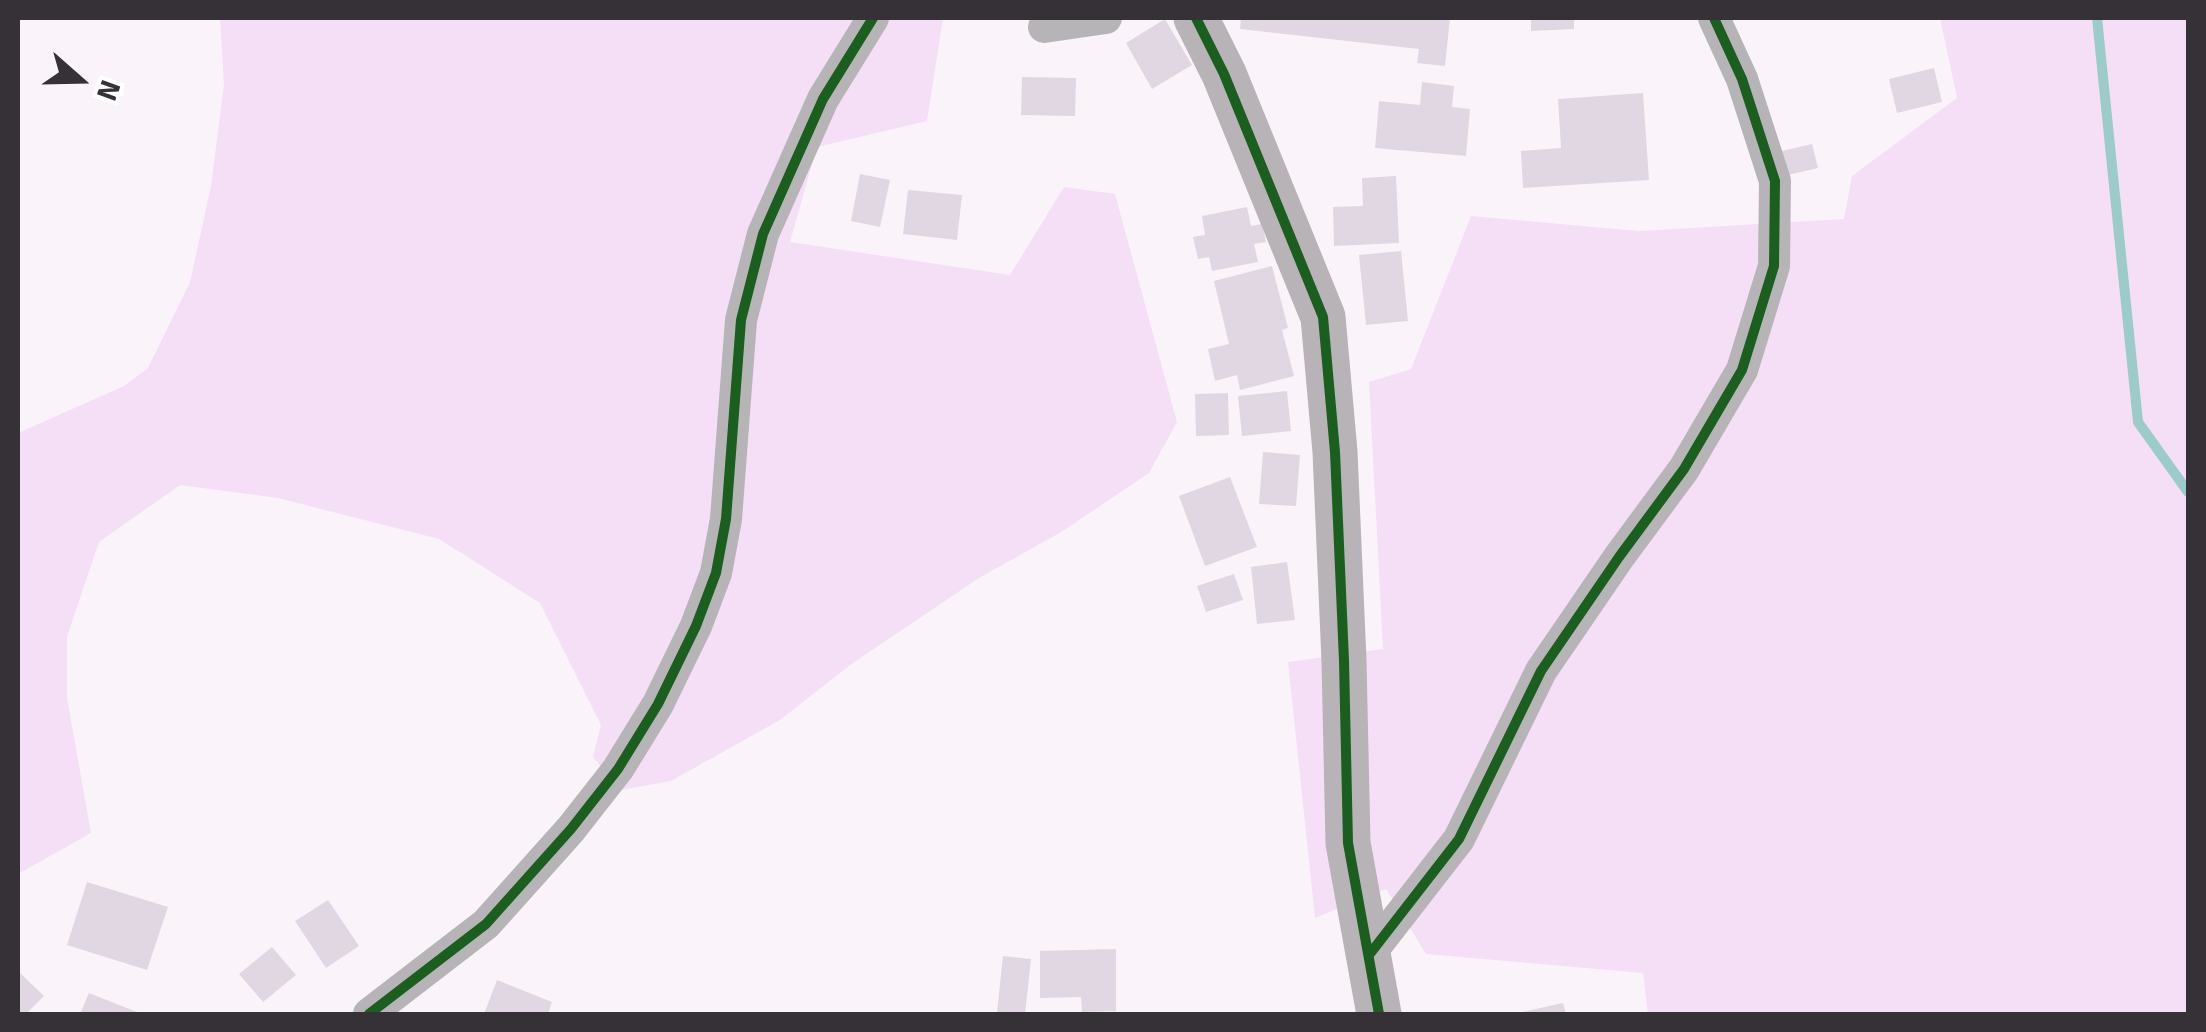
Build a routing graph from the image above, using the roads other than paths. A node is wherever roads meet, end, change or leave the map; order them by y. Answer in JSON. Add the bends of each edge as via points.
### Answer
{"nodes":[{"id":1,"x":873,"y":18,"type":"edge"},
{"id":2,"x":1106,"y":18,"type":"edge"},
{"id":3,"x":1196,"y":18,"type":"edge"},
{"id":4,"x":1714,"y":18,"type":"edge"},
{"id":5,"x":1044,"y":26,"type":"dead end"},
{"id":6,"x":1370,"y":955,"type":"junction"},
{"id":7,"x":368,"y":1014,"type":"edge"},
{"id":8,"x":1379,"y":1014,"type":"edge"}],
"edges":[{"from":1,"to":7,"type":"street","via":[[824,99],[763,234],[741,320],[716,573],[658,704],[572,829],[486,924]]},
{"from":2,"to":5,"type":"street"},
{"from":3,"to":6,"type":"street","via":[[1323,317],[1335,452],[1348,843]]},
{"from":4,"to":6,"type":"street","via":[[1775,180],[1774,266],[1742,370],[1684,470],[1541,672],[1459,839]]},
{"from":6,"to":8,"type":"street"}]}
